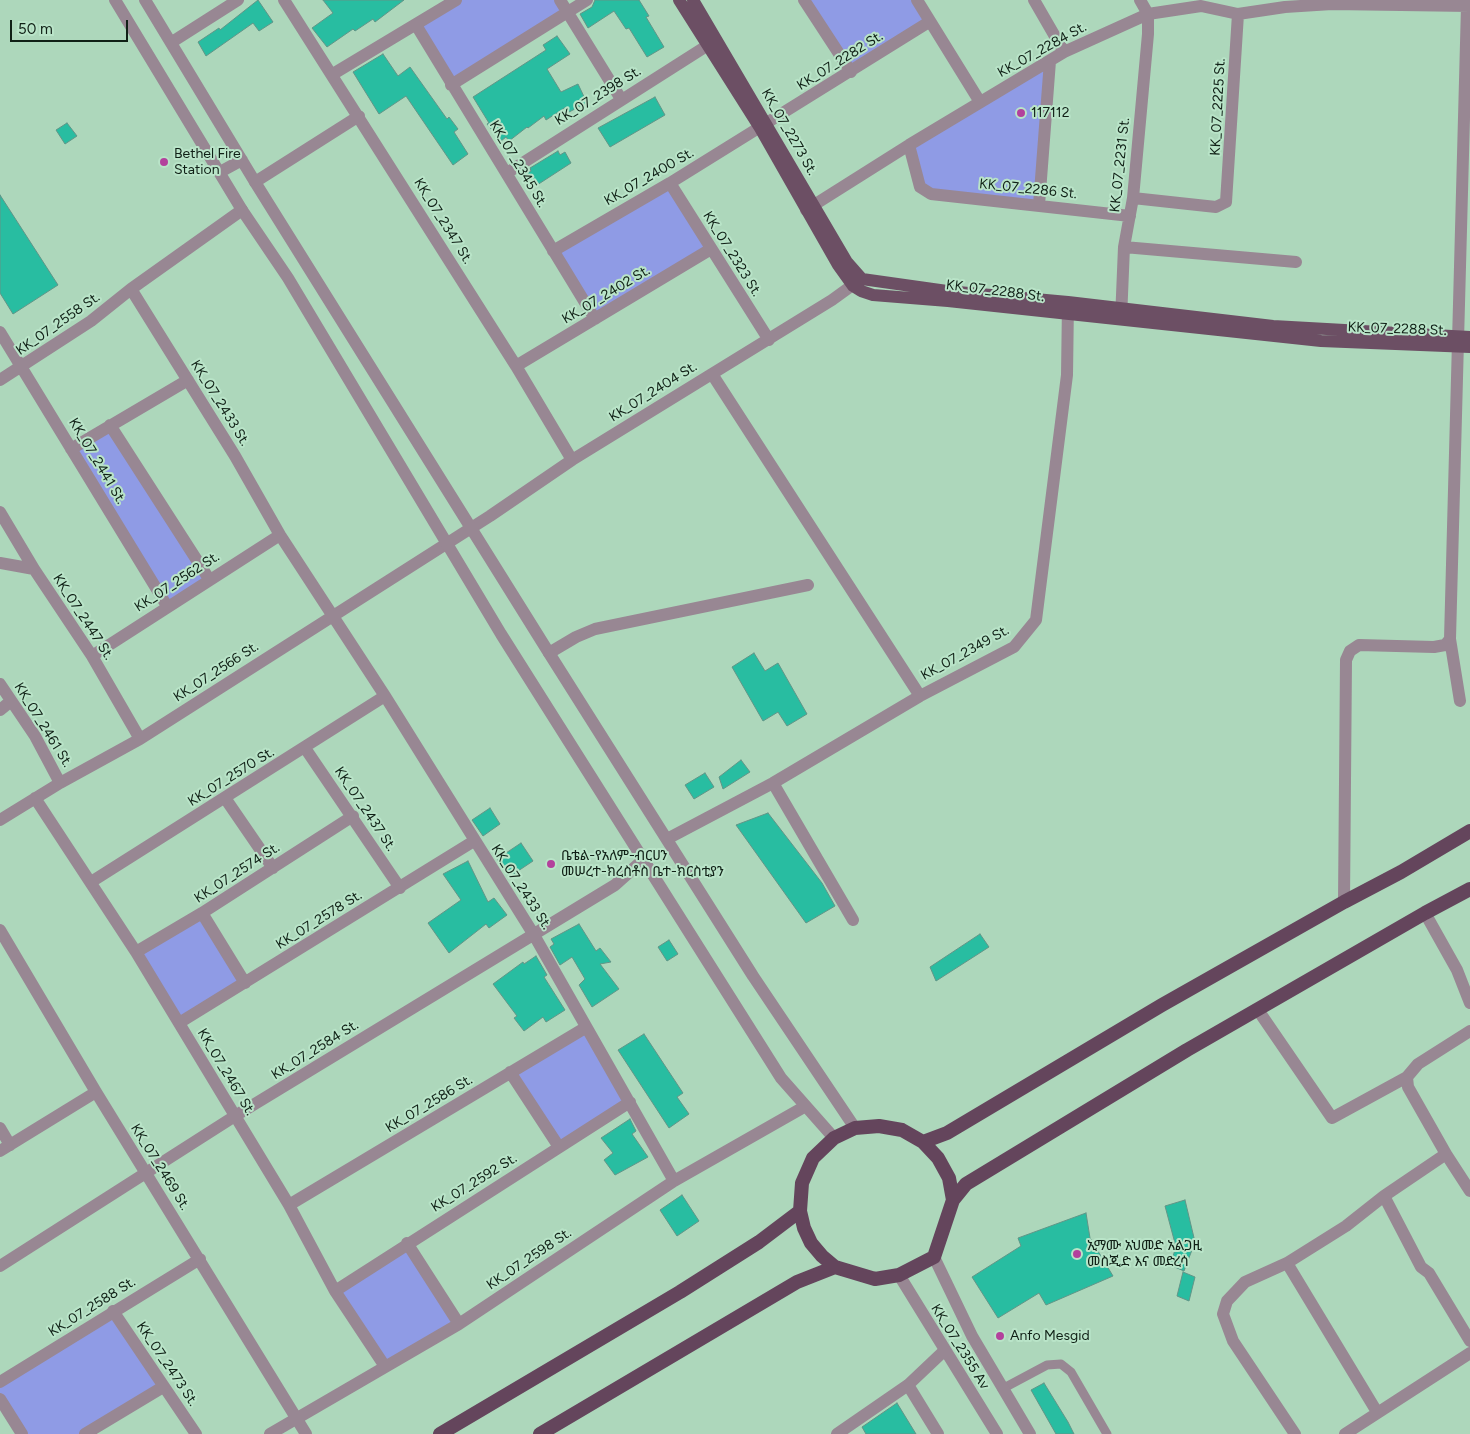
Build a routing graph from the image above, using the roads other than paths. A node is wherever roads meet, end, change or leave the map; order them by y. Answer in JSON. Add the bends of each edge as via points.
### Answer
{"nodes":[{"id":1,"x":115,"y":0,"type":"edge"},
{"id":2,"x":145,"y":0,"type":"edge"},
{"id":3,"x":238,"y":0,"type":"edge"},
{"id":4,"x":284,"y":0,"type":"edge"},
{"id":5,"x":456,"y":0,"type":"edge"},
{"id":6,"x":560,"y":0,"type":"edge"},
{"id":7,"x":587,"y":0,"type":"edge"},
{"id":8,"x":679,"y":0,"type":"edge"},
{"id":9,"x":693,"y":0,"type":"edge"},
{"id":10,"x":804,"y":0,"type":"edge"},
{"id":11,"x":917,"y":0,"type":"edge"},
{"id":12,"x":1034,"y":0,"type":"edge"},
{"id":13,"x":1140,"y":0,"type":"edge"},
{"id":14,"x":1332,"y":2,"type":"edge"},
{"id":15,"x":1201,"y":3,"type":"edge"},
{"id":16,"x":1432,"y":3,"type":"edge"},
{"id":17,"x":1272,"y":4,"type":"edge"},
{"id":18,"x":1468,"y":6,"type":"edge"},
{"id":19,"x":568,"y":12,"type":"junction"},
{"id":20,"x":1148,"y":14,"type":"junction"},
{"id":21,"x":1238,"y":14,"type":"junction"},
{"id":22,"x":929,"y":22,"type":"junction"},
{"id":23,"x":416,"y":25,"type":"junction"},
{"id":24,"x":172,"y":42,"type":"junction"},
{"id":25,"x":712,"y":43,"type":"junction"},
{"id":26,"x":1064,"y":52,"type":"junction"},
{"id":27,"x":1050,"y":61,"type":"junction"},
{"id":28,"x":851,"y":72,"type":"junction"},
{"id":29,"x":333,"y":74,"type":"junction"},
{"id":30,"x":452,"y":85,"type":"junction"},
{"id":31,"x":620,"y":99,"type":"junction"},
{"id":32,"x":980,"y":102,"type":"junction"},
{"id":33,"x":359,"y":116,"type":"junction"},
{"id":34,"x":764,"y":126,"type":"junction"},
{"id":35,"x":909,"y":145,"type":"junction"},
{"id":36,"x":242,"y":160,"type":"junction"},
{"id":37,"x":220,"y":172,"type":"junction"},
{"id":38,"x":507,"y":173,"type":"junction"},
{"id":39,"x":255,"y":182,"type":"junction"},
{"id":40,"x":670,"y":183,"type":"junction"},
{"id":41,"x":1133,"y":198,"type":"junction"},
{"id":42,"x":1039,"y":206,"type":"junction"},
{"id":43,"x":810,"y":207,"type":"junction"},
{"id":44,"x":242,"y":210,"type":"junction"},
{"id":45,"x":1130,"y":216,"type":"junction"},
{"id":46,"x":1124,"y":246,"type":"junction"},
{"id":47,"x":711,"y":249,"type":"junction"},
{"id":48,"x":553,"y":251,"type":"junction"},
{"id":49,"x":1296,"y":262,"type":"dead end"},
{"id":50,"x":857,"y":282,"type":"junction"},
{"id":51,"x":131,"y":289,"type":"junction"},
{"id":52,"x":1067,"y":308,"type":"junction"},
{"id":53,"x":1122,"y":313,"type":"junction"},
{"id":54,"x":595,"y":319,"type":"junction"},
{"id":55,"x":0,"y":332,"type":"edge"},
{"id":56,"x":769,"y":340,"type":"junction"},
{"id":57,"x":1464,"y":342,"type":"edge"},
{"id":58,"x":516,"y":366,"type":"junction"},
{"id":59,"x":22,"y":367,"type":"junction"},
{"id":60,"x":712,"y":374,"type":"junction"},
{"id":61,"x":0,"y":380,"type":"edge"},
{"id":62,"x":188,"y":380,"type":"junction"},
{"id":63,"x":110,"y":425,"type":"junction"},
{"id":64,"x":71,"y":449,"type":"junction"},
{"id":65,"x":572,"y":460,"type":"junction"},
{"id":66,"x":0,"y":512,"type":"edge"},
{"id":67,"x":472,"y":528,"type":"junction"},
{"id":68,"x":280,"y":535,"type":"junction"},
{"id":69,"x":445,"y":544,"type":"junction"},
{"id":70,"x":0,"y":563,"type":"edge"},
{"id":71,"x":34,"y":569,"type":"junction"},
{"id":72,"x":209,"y":579,"type":"junction"},
{"id":73,"x":808,"y":585,"type":"dead end"},
{"id":74,"x":167,"y":606,"type":"junction"},
{"id":75,"x":332,"y":616,"type":"junction"},
{"id":76,"x":1450,"y":639,"type":"junction"},
{"id":77,"x":550,"y":653,"type":"junction"},
{"id":78,"x":92,"y":656,"type":"junction"},
{"id":79,"x":0,"y":684,"type":"edge"},
{"id":80,"x":385,"y":696,"type":"junction"},
{"id":81,"x":920,"y":696,"type":"junction"},
{"id":82,"x":11,"y":701,"type":"junction"},
{"id":83,"x":1460,"y":701,"type":"dead end"},
{"id":84,"x":0,"y":710,"type":"edge"},
{"id":85,"x":140,"y":739,"type":"junction"},
{"id":86,"x":305,"y":748,"type":"junction"},
{"id":87,"x":60,"y":783,"type":"junction"},
{"id":88,"x":773,"y":783,"type":"junction"},
{"id":89,"x":35,"y":798,"type":"junction"},
{"id":90,"x":225,"y":798,"type":"junction"},
{"id":91,"x":352,"y":816,"type":"junction"},
{"id":92,"x":0,"y":820,"type":"edge"},
{"id":93,"x":1470,"y":831,"type":"edge"},
{"id":94,"x":667,"y":839,"type":"junction"},
{"id":95,"x":474,"y":841,"type":"junction"},
{"id":96,"x":644,"y":859,"type":"junction"},
{"id":97,"x":272,"y":868,"type":"junction"},
{"id":98,"x":91,"y":882,"type":"junction"},
{"id":99,"x":400,"y":888,"type":"junction"},
{"id":100,"x":1470,"y":889,"type":"edge"},
{"id":101,"x":1344,"y":902,"type":"junction"},
{"id":102,"x":1425,"y":913,"type":"junction"},
{"id":103,"x":202,"y":914,"type":"junction"},
{"id":104,"x":853,"y":920,"type":"dead end"},
{"id":105,"x":0,"y":930,"type":"edge"},
{"id":106,"x":534,"y":935,"type":"junction"},
{"id":107,"x":11,"y":948,"type":"junction"},
{"id":108,"x":136,"y":952,"type":"junction"},
{"id":109,"x":0,"y":956,"type":"edge"},
{"id":110,"x":245,"y":983,"type":"junction"},
{"id":111,"x":1470,"y":1003,"type":"edge"},
{"id":112,"x":1258,"y":1010,"type":"junction"},
{"id":113,"x":179,"y":1023,"type":"junction"},
{"id":114,"x":585,"y":1028,"type":"junction"},
{"id":115,"x":1470,"y":1031,"type":"edge"},
{"id":116,"x":510,"y":1072,"type":"junction"},
{"id":117,"x":1407,"y":1077,"type":"junction"},
{"id":118,"x":96,"y":1092,"type":"junction"},
{"id":119,"x":630,"y":1102,"type":"junction"},
{"id":120,"x":804,"y":1107,"type":"junction"},
{"id":121,"x":235,"y":1116,"type":"junction"},
{"id":122,"x":0,"y":1128,"type":"edge"},
{"id":123,"x":855,"y":1128,"type":"junction"},
{"id":124,"x":834,"y":1138,"type":"junction"},
{"id":125,"x":923,"y":1142,"type":"junction"},
{"id":126,"x":559,"y":1147,"type":"junction"},
{"id":127,"x":5,"y":1148,"type":"edge"},
{"id":128,"x":1446,"y":1154,"type":"junction"},
{"id":129,"x":147,"y":1173,"type":"junction"},
{"id":130,"x":674,"y":1181,"type":"junction"},
{"id":131,"x":1470,"y":1191,"type":"edge"},
{"id":132,"x":1384,"y":1196,"type":"junction"},
{"id":133,"x":953,"y":1200,"type":"junction"},
{"id":134,"x":290,"y":1205,"type":"junction"},
{"id":135,"x":800,"y":1211,"type":"junction"},
{"id":136,"x":407,"y":1243,"type":"junction"},
{"id":137,"x":934,"y":1256,"type":"junction"},
{"id":138,"x":200,"y":1259,"type":"junction"},
{"id":139,"x":1287,"y":1263,"type":"junction"},
{"id":140,"x":0,"y":1266,"type":"edge"},
{"id":141,"x":835,"y":1267,"type":"junction"},
{"id":142,"x":899,"y":1275,"type":"junction"},
{"id":143,"x":336,"y":1290,"type":"junction"},
{"id":144,"x":113,"y":1311,"type":"junction"},
{"id":145,"x":458,"y":1324,"type":"junction"},
{"id":146,"x":1470,"y":1341,"type":"edge"},
{"id":147,"x":945,"y":1350,"type":"junction"},
{"id":148,"x":1470,"y":1353,"type":"edge"},
{"id":149,"x":384,"y":1365,"type":"junction"},
{"id":150,"x":0,"y":1382,"type":"edge"},
{"id":151,"x":908,"y":1386,"type":"junction"},
{"id":152,"x":163,"y":1387,"type":"junction"},
{"id":153,"x":1002,"y":1389,"type":"junction"},
{"id":154,"x":0,"y":1399,"type":"edge"},
{"id":155,"x":1377,"y":1412,"type":"junction"},
{"id":156,"x":297,"y":1419,"type":"junction"},
{"id":157,"x":840,"y":1433,"type":"edge"},
{"id":158,"x":22,"y":1434,"type":"edge"},
{"id":159,"x":85,"y":1434,"type":"edge"},
{"id":160,"x":196,"y":1434,"type":"edge"},
{"id":161,"x":270,"y":1434,"type":"edge"},
{"id":162,"x":306,"y":1434,"type":"edge"},
{"id":163,"x":440,"y":1434,"type":"edge"},
{"id":164,"x":540,"y":1434,"type":"edge"},
{"id":165,"x":938,"y":1434,"type":"edge"},
{"id":166,"x":997,"y":1434,"type":"edge"},
{"id":167,"x":1030,"y":1434,"type":"edge"},
{"id":168,"x":1108,"y":1434,"type":"edge"},
{"id":169,"x":1295,"y":1434,"type":"edge"},
{"id":170,"x":1345,"y":1434,"type":"edge"}],
"edges":[{"from":1,"to":37,"type":"street"},
{"from":2,"to":24,"type":"street"},
{"from":3,"to":24,"type":"street"},
{"from":4,"to":29,"type":"street","name":"KK_07_2347 St."},
{"from":5,"to":23,"type":"street"},
{"from":6,"to":19,"type":"street"},
{"from":7,"to":19,"type":"street"},
{"from":8,"to":25,"type":"main road"},
{"from":9,"to":25,"type":"main road","name":"KK_07_2273 St."},
{"from":10,"to":28,"type":"street"},
{"from":11,"to":22,"type":"street"},
{"from":12,"to":26,"type":"street"},
{"from":13,"to":20,"type":"street"},
{"from":14,"to":16,"type":"street","name":"KK_07_2284 St."},
{"from":14,"to":17,"type":"street","name":"KK_07_2284 St."},
{"from":15,"to":20,"type":"street","name":"KK_07_2284 St."},
{"from":15,"to":21,"type":"street","name":"KK_07_2284 St."},
{"from":16,"to":18,"type":"street","name":"KK_07_2284 St."},
{"from":17,"to":21,"type":"street","name":"KK_07_2284 St."},
{"from":18,"to":57,"type":"street"},
{"from":19,"to":30,"type":"street"},
{"from":19,"to":31,"type":"street"},
{"from":20,"to":26,"type":"street","name":"KK_07_2284 St."},
{"from":20,"to":41,"type":"street","name":"KK_07_2231 St."},
{"from":21,"to":41,"type":"street","name":"KK_07_2225 St.","via":[[1226,202],[1216,207]]},
{"from":22,"to":28,"type":"street","name":"KK_07_2282 St."},
{"from":22,"to":32,"type":"street"},
{"from":23,"to":29,"type":"street"},
{"from":23,"to":30,"type":"street","name":"KK_07_2345 St."},
{"from":24,"to":36,"type":"street"},
{"from":25,"to":31,"type":"street","name":"KK_07_2398 St."},
{"from":25,"to":34,"type":"main road","name":"KK_07_2273 St."},
{"from":26,"to":27,"type":"street","name":"KK_07_2284 St."},
{"from":27,"to":32,"type":"street","name":"KK_07_2284 St."},
{"from":27,"to":42,"type":"street"},
{"from":28,"to":34,"type":"street","name":"KK_07_2282 St."},
{"from":29,"to":33,"type":"street","name":"KK_07_2347 St."},
{"from":30,"to":38,"type":"street","name":"KK_07_2345 St."},
{"from":31,"to":38,"type":"street","name":"KK_07_2398 St."},
{"from":32,"to":35,"type":"street","name":"KK_07_2284 St."},
{"from":33,"to":39,"type":"street"},
{"from":33,"to":58,"type":"street","name":"KK_07_2347 St."},
{"from":34,"to":40,"type":"street","name":"KK_07_2400 St."},
{"from":34,"to":43,"type":"main road","name":"KK_07_2273 St."},
{"from":35,"to":42,"type":"street","name":"KK_07_2286 St.","via":[[918,182],[931,194]]},
{"from":35,"to":43,"type":"street","name":"KK_07_2284 St."},
{"from":36,"to":37,"type":"street"},
{"from":36,"to":39,"type":"street"},
{"from":37,"to":44,"type":"street"},
{"from":38,"to":48,"type":"street","name":"KK_07_2345 St."},
{"from":39,"to":67,"type":"street"},
{"from":40,"to":47,"type":"street","name":"KK_07_2323 St."},
{"from":40,"to":48,"type":"street","name":"KK_07_2400 St."},
{"from":41,"to":45,"type":"street","name":"KK_07_2231 St."},
{"from":42,"to":45,"type":"street","name":"KK_07_2286 St."},
{"from":43,"to":50,"type":"main road","name":"KK_07_2273 St."},
{"from":44,"to":51,"type":"street","name":"KK_07_2558 St."},
{"from":44,"to":69,"type":"street","via":[[288,278]]},
{"from":45,"to":46,"type":"street","name":"KK_07_2231 St."},
{"from":46,"to":49,"type":"street"},
{"from":46,"to":53,"type":"street","name":"KK_07_2231 St."},
{"from":47,"to":54,"type":"street","name":"KK_07_2402 St."},
{"from":47,"to":56,"type":"street","name":"KK_07_2323 St."},
{"from":48,"to":54,"type":"street","name":"KK_07_2345 St."},
{"from":50,"to":52,"type":"main road","name":"KK_07_2288 St."},
{"from":50,"to":56,"type":"street","name":"KK_07_2404 St."},
{"from":51,"to":59,"type":"street","name":"KK_07_2558 St.","via":[[91,321]]},
{"from":51,"to":62,"type":"street","name":"KK_07_2433 St."},
{"from":52,"to":53,"type":"main road","name":"KK_07_2288 St."},
{"from":52,"to":81,"type":"street","name":"KK_07_2349 St.","via":[[1067,375],[1036,620],[1014,647]]},
{"from":53,"to":57,"type":"main road","name":"KK_07_2288 St."},
{"from":54,"to":58,"type":"street","name":"KK_07_2402 St."},
{"from":55,"to":59,"type":"street","name":"KK_07_2441 St."},
{"from":56,"to":60,"type":"street","name":"KK_07_2404 St."},
{"from":57,"to":76,"type":"street"},
{"from":58,"to":65,"type":"street","name":"KK_07_2347 St."},
{"from":59,"to":61,"type":"street","name":"KK_07_2558 St."},
{"from":59,"to":64,"type":"street","name":"KK_07_2441 St."},
{"from":60,"to":65,"type":"street","name":"KK_07_2404 St."},
{"from":60,"to":81,"type":"street"},
{"from":62,"to":63,"type":"street"},
{"from":62,"to":68,"type":"street","name":"KK_07_2433 St."},
{"from":63,"to":64,"type":"street"},
{"from":63,"to":72,"type":"street"},
{"from":64,"to":74,"type":"street","name":"KK_07_2441 St."},
{"from":65,"to":67,"type":"street","name":"KK_07_2404 St."},
{"from":66,"to":71,"type":"street","name":"KK_07_2447 St."},
{"from":67,"to":69,"type":"street","name":"KK_07_2404 St."},
{"from":67,"to":77,"type":"street"},
{"from":68,"to":72,"type":"street","name":"KK_07_2562 St."},
{"from":68,"to":75,"type":"street","name":"KK_07_2433 St."},
{"from":69,"to":75,"type":"street","name":"KK_07_2566 St."},
{"from":69,"to":96,"type":"street"},
{"from":70,"to":71,"type":"street"},
{"from":71,"to":78,"type":"street","name":"KK_07_2447 St."},
{"from":72,"to":74,"type":"street","name":"KK_07_2562 St."},
{"from":73,"to":77,"type":"street","via":[[595,629]]},
{"from":74,"to":78,"type":"street","name":"KK_07_2562 St."},
{"from":75,"to":80,"type":"street","name":"KK_07_2433 St."},
{"from":75,"to":85,"type":"street","name":"KK_07_2566 St."},
{"from":76,"to":83,"type":"street"},
{"from":76,"to":101,"type":"street","via":[[1445,645],[1434,647],[1359,645],[1350,651],[1346,660]]},
{"from":77,"to":94,"type":"street"},
{"from":78,"to":85,"type":"street","name":"KK_07_2447 St."},
{"from":79,"to":82,"type":"street","name":"KK_07_2461 St."},
{"from":80,"to":86,"type":"street","name":"KK_07_2570 St."},
{"from":80,"to":95,"type":"street","name":"KK_07_2433 St."},
{"from":81,"to":88,"type":"street","name":"KK_07_2349 St."},
{"from":82,"to":84,"type":"street"},
{"from":82,"to":87,"type":"street","name":"KK_07_2461 St.","via":[[35,736]]},
{"from":85,"to":87,"type":"street","name":"KK_07_2566 St."},
{"from":86,"to":90,"type":"street","name":"KK_07_2570 St."},
{"from":86,"to":91,"type":"street","name":"KK_07_2437 St."},
{"from":87,"to":89,"type":"street","name":"KK_07_2566 St."},
{"from":88,"to":94,"type":"street","name":"KK_07_2349 St."},
{"from":88,"to":104,"type":"street"},
{"from":89,"to":92,"type":"street","name":"KK_07_2566 St."},
{"from":89,"to":98,"type":"street","name":"KK_07_2467 St."},
{"from":90,"to":97,"type":"street"},
{"from":90,"to":98,"type":"street","name":"KK_07_2570 St."},
{"from":91,"to":97,"type":"street","name":"KK_07_2574 St."},
{"from":91,"to":99,"type":"street","name":"KK_07_2437 St."},
{"from":93,"to":101,"type":"highway"},
{"from":94,"to":123,"type":"street","via":[[753,976]]},
{"from":95,"to":99,"type":"street","name":"KK_07_2578 St."},
{"from":95,"to":106,"type":"street","name":"KK_07_2433 St."},
{"from":96,"to":106,"type":"street","name":"KK_07_2584 St.","via":[[615,885]]},
{"from":96,"to":120,"type":"street","via":[[781,1078]]},
{"from":97,"to":103,"type":"street","name":"KK_07_2574 St."},
{"from":98,"to":108,"type":"street","name":"KK_07_2467 St."},
{"from":99,"to":110,"type":"street","name":"KK_07_2578 St."},
{"from":100,"to":102,"type":"highway"},
{"from":101,"to":125,"type":"highway","via":[[1162,1005],[947,1133]]},
{"from":102,"to":111,"type":"street","via":[[1457,970]]},
{"from":102,"to":112,"type":"highway"},
{"from":103,"to":108,"type":"street","name":"KK_07_2574 St."},
{"from":103,"to":110,"type":"street"},
{"from":105,"to":107,"type":"street","name":"KK_07_2469 St."},
{"from":106,"to":114,"type":"street","name":"KK_07_2433 St."},
{"from":106,"to":121,"type":"street","name":"KK_07_2584 St."},
{"from":107,"to":109,"type":"street"},
{"from":107,"to":118,"type":"street","name":"KK_07_2469 St."},
{"from":108,"to":113,"type":"street","name":"KK_07_2467 St."},
{"from":110,"to":113,"type":"street","name":"KK_07_2578 St."},
{"from":112,"to":117,"type":"street","via":[[1332,1118]]},
{"from":112,"to":133,"type":"highway","via":[[985,1172],[966,1184]]},
{"from":113,"to":121,"type":"street","name":"KK_07_2467 St."},
{"from":114,"to":116,"type":"street","name":"KK_07_2586 St."},
{"from":114,"to":119,"type":"street","name":"KK_07_2433 St."},
{"from":115,"to":117,"type":"street","via":[[1418,1064]]},
{"from":116,"to":126,"type":"street"},
{"from":116,"to":134,"type":"street","name":"KK_07_2586 St."},
{"from":117,"to":128,"type":"street","via":[[1408,1087]]},
{"from":118,"to":127,"type":"street"},
{"from":118,"to":129,"type":"street","name":"KK_07_2469 St."},
{"from":119,"to":126,"type":"street","name":"KK_07_2592 St."},
{"from":119,"to":130,"type":"street","name":"KK_07_2433 St."},
{"from":120,"to":124,"type":"street"},
{"from":120,"to":130,"type":"street","name":"KK_07_2598 St."},
{"from":121,"to":129,"type":"street","name":"KK_07_2584 St."},
{"from":121,"to":134,"type":"street","name":"KK_07_2467 St."},
{"from":122,"to":127,"type":"street"},
{"from":123,"to":124,"type":"highway"},
{"from":123,"to":125,"type":"highway","via":[[879,1126],[902,1130]]},
{"from":124,"to":135,"type":"highway","via":[[809,1166],[802,1183]]},
{"from":125,"to":133,"type":"highway","via":[[938,1158],[948,1178]]},
{"from":126,"to":136,"type":"street","name":"KK_07_2592 St."},
{"from":128,"to":131,"type":"street"},
{"from":128,"to":132,"type":"street"},
{"from":129,"to":138,"type":"street","name":"KK_07_2469 St."},
{"from":129,"to":140,"type":"street","name":"KK_07_2584 St."},
{"from":130,"to":145,"type":"street","name":"KK_07_2598 St."},
{"from":132,"to":139,"type":"street","via":[[1346,1226]]},
{"from":132,"to":146,"type":"street","via":[[1421,1267],[1429,1273]]},
{"from":133,"to":137,"type":"highway"},
{"from":134,"to":143,"type":"street","name":"KK_07_2467 St."},
{"from":135,"to":141,"type":"highway","via":[[811,1243]]},
{"from":135,"to":163,"type":"highway","via":[[759,1242],[680,1292]]},
{"from":136,"to":143,"type":"street","name":"KK_07_2592 St."},
{"from":136,"to":145,"type":"street"},
{"from":137,"to":142,"type":"highway"},
{"from":137,"to":153,"type":"street","name":"KK_07_2355 Av","via":[[972,1336]]},
{"from":138,"to":144,"type":"street","name":"KK_07_2588 St."},
{"from":138,"to":156,"type":"street","name":"KK_07_2469 St."},
{"from":139,"to":155,"type":"street"},
{"from":139,"to":169,"type":"street","via":[[1245,1282],[1227,1301],[1222,1314],[1233,1341]]},
{"from":141,"to":142,"type":"highway","via":[[875,1279]]},
{"from":141,"to":164,"type":"highway","via":[[797,1282]]},
{"from":142,"to":147,"type":"street","name":"KK_07_2355 Av"},
{"from":143,"to":149,"type":"street","name":"KK_07_2467 St."},
{"from":144,"to":150,"type":"street","name":"KK_07_2588 St."},
{"from":144,"to":152,"type":"street","name":"KK_07_2473 St."},
{"from":145,"to":149,"type":"street","name":"KK_07_2598 St."},
{"from":147,"to":151,"type":"street"},
{"from":147,"to":166,"type":"street","name":"KK_07_2355 Av"},
{"from":148,"to":155,"type":"street"},
{"from":149,"to":156,"type":"street","name":"KK_07_2598 St."},
{"from":151,"to":157,"type":"street"},
{"from":151,"to":165,"type":"street"},
{"from":152,"to":159,"type":"street"},
{"from":152,"to":160,"type":"street","name":"KK_07_2473 St."},
{"from":153,"to":167,"type":"street","name":"KK_07_2355 Av"},
{"from":153,"to":168,"type":"lane","via":[[1047,1365],[1061,1364],[1071,1372]]},
{"from":154,"to":158,"type":"street"},
{"from":155,"to":170,"type":"street"},
{"from":156,"to":161,"type":"street","name":"KK_07_2598 St."},
{"from":156,"to":162,"type":"street","name":"KK_07_2469 St."}]}
